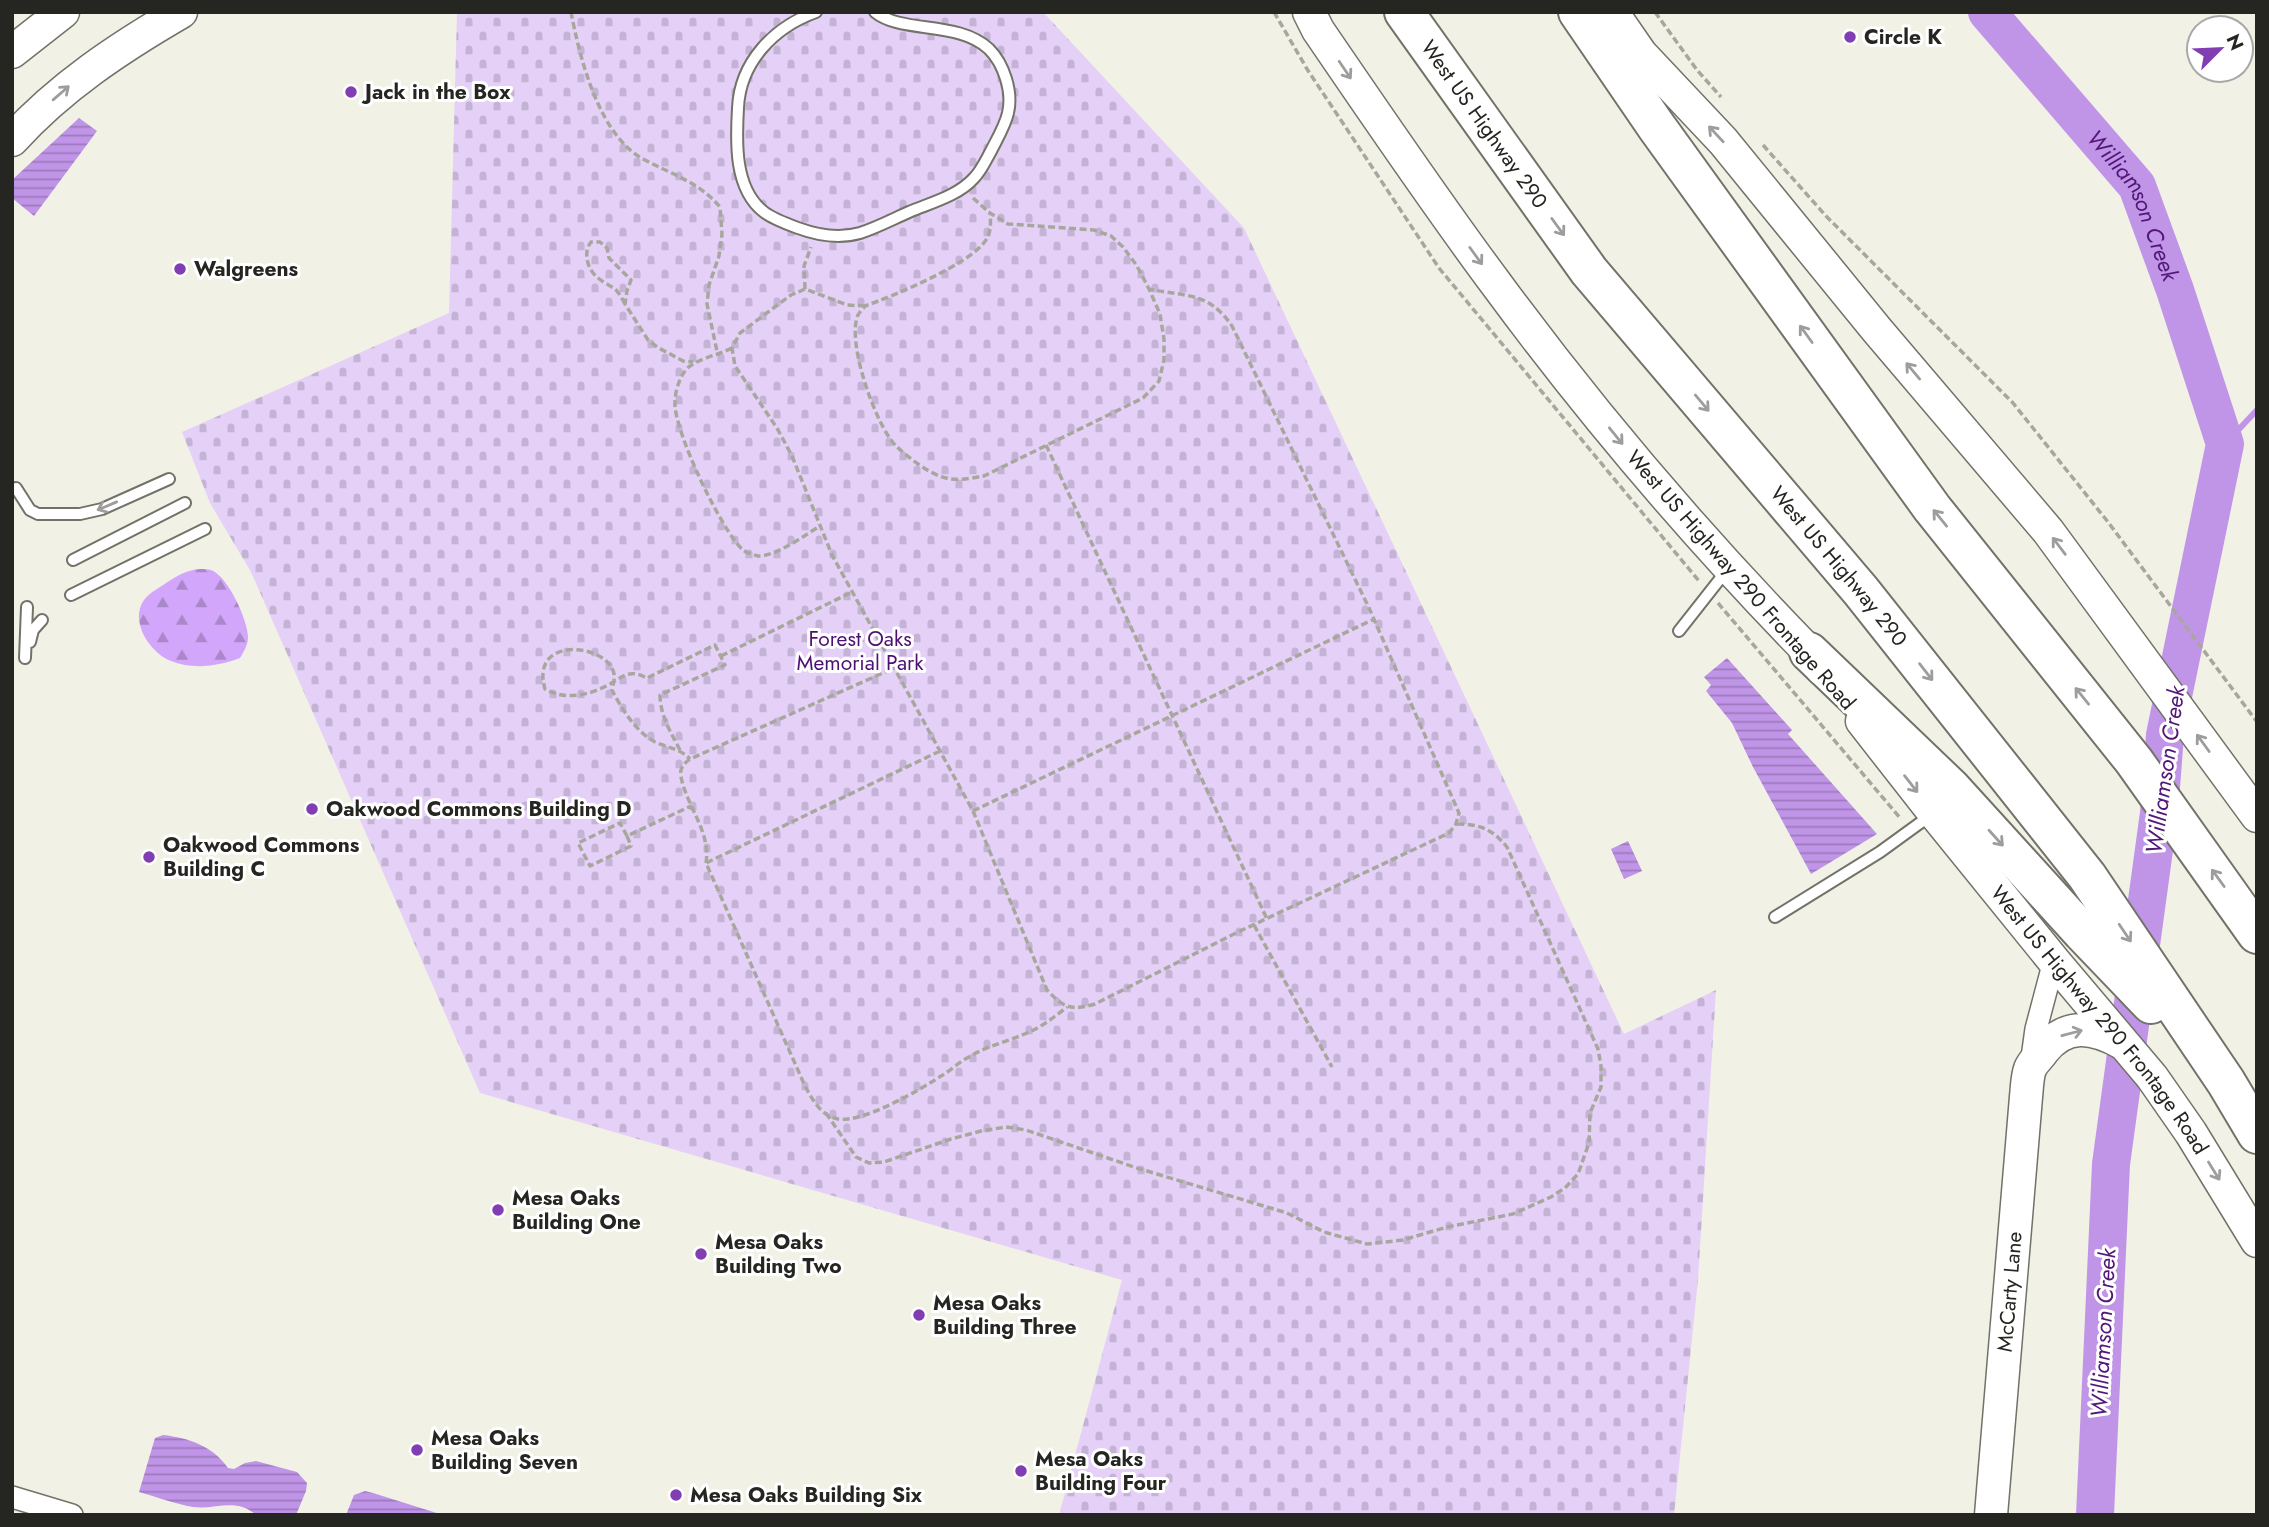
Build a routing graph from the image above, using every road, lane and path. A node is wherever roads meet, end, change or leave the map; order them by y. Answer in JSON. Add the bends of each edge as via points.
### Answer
{"nodes":[{"id":1,"x":64,"y":12,"type":"edge"},
{"id":2,"x":181,"y":12,"type":"edge"},
{"id":3,"x":571,"y":12,"type":"edge"},
{"id":4,"x":816,"y":12,"type":"edge"},
{"id":5,"x":875,"y":12,"type":"edge"},
{"id":6,"x":1274,"y":12,"type":"edge"},
{"id":7,"x":1309,"y":12,"type":"edge"},
{"id":8,"x":1404,"y":12,"type":"edge"},
{"id":9,"x":1578,"y":12,"type":"edge"},
{"id":10,"x":1612,"y":12,"type":"edge"},
{"id":11,"x":1655,"y":12,"type":"edge"},
{"id":12,"x":12,"y":52,"type":"edge"},
{"id":13,"x":1723,"y":100,"type":"dead end"},
{"id":14,"x":1758,"y":139,"type":"dead end"},
{"id":15,"x":12,"y":140,"type":"edge"},
{"id":16,"x":960,"y":191,"type":"junction"},
{"id":17,"x":990,"y":213,"type":"junction"},
{"id":18,"x":817,"y":234,"type":"junction"},
{"id":19,"x":805,"y":289,"type":"junction"},
{"id":20,"x":1149,"y":289,"type":"junction"},
{"id":21,"x":625,"y":304,"type":"junction"},
{"id":22,"x":865,"y":306,"type":"junction"},
{"id":23,"x":732,"y":348,"type":"junction"},
{"id":24,"x":718,"y":356,"type":"junction"},
{"id":25,"x":695,"y":363,"type":"junction"},
{"id":26,"x":1046,"y":445,"type":"junction"},
{"id":27,"x":169,"y":479,"type":"dead end"},
{"id":28,"x":16,"y":488,"type":"dead end"},
{"id":29,"x":185,"y":503,"type":"dead end"},
{"id":30,"x":820,"y":526,"type":"junction"},
{"id":31,"x":205,"y":529,"type":"dead end"},
{"id":32,"x":73,"y":560,"type":"dead end"},
{"id":33,"x":1729,"y":568,"type":"junction"},
{"id":34,"x":852,"y":592,"type":"junction"},
{"id":35,"x":1709,"y":593,"type":"junction"},
{"id":36,"x":71,"y":595,"type":"dead end"},
{"id":37,"x":27,"y":607,"type":"dead end"},
{"id":38,"x":1374,"y":619,"type":"junction"},
{"id":39,"x":42,"y":620,"type":"dead end"},
{"id":40,"x":1679,"y":631,"type":"dead end"},
{"id":41,"x":1809,"y":652,"type":"junction"},
{"id":42,"x":721,"y":656,"type":"junction"},
{"id":43,"x":894,"y":668,"type":"junction"},
{"id":44,"x":614,"y":682,"type":"junction"},
{"id":45,"x":1172,"y":716,"type":"junction"},
{"id":46,"x":2257,"y":722,"type":"edge"},
{"id":47,"x":680,"y":750,"type":"junction"},
{"id":48,"x":940,"y":751,"type":"junction"},
{"id":49,"x":690,"y":759,"type":"junction"},
{"id":50,"x":691,"y":806,"type":"junction"},
{"id":51,"x":2250,"y":807,"type":"edge"},
{"id":52,"x":973,"y":811,"type":"junction"},
{"id":53,"x":1922,"y":821,"type":"junction"},
{"id":54,"x":1456,"y":824,"type":"junction"},
{"id":55,"x":627,"y":836,"type":"junction"},
{"id":56,"x":706,"y":863,"type":"junction"},
{"id":57,"x":1775,"y":917,"type":"dead end"},
{"id":58,"x":1267,"y":919,"type":"junction"},
{"id":59,"x":1254,"y":925,"type":"junction"},
{"id":60,"x":2257,"y":934,"type":"edge"},
{"id":61,"x":2054,"y":961,"type":"junction"},
{"id":62,"x":1067,"y":1007,"type":"junction"},
{"id":63,"x":2125,"y":1045,"type":"junction"},
{"id":64,"x":1332,"y":1067,"type":"dead end"},
{"id":65,"x":2030,"y":1068,"type":"junction"},
{"id":66,"x":2225,"y":1082,"type":"junction"},
{"id":67,"x":826,"y":1114,"type":"junction"},
{"id":68,"x":2257,"y":1134,"type":"edge"},
{"id":69,"x":2257,"y":1241,"type":"edge"},
{"id":70,"x":12,"y":1497,"type":"edge"},
{"id":71,"x":72,"y":1515,"type":"edge"},
{"id":72,"x":1992,"y":1515,"type":"edge"}],
"edges":[{"from":1,"to":12,"type":"main road"},
{"from":15,"to":2,"type":"main road","one_way":true,"via":[[77,79]]},
{"from":3,"to":24,"type":"path","via":[[596,98],[615,136],[640,158],[703,190],[720,207],[722,234],[707,304]]},
{"from":4,"to":18,"type":"lane","via":[[792,22],[765,46],[742,78],[738,112],[740,170],[753,200],[764,212]]},
{"from":5,"to":16,"type":"lane","via":[[887,20],[970,37],[999,61],[1009,96],[1008,113],[975,178]]},
{"from":6,"to":35,"type":"path","via":[[1439,268]]},
{"from":7,"to":33,"type":"main road","name":"West US Highway 290 Frontage Road","one_way":true,"via":[[1498,287]]},
{"from":8,"to":66,"type":"highway","name":"West US Highway 290","one_way":true,"via":[[1589,271],[1861,591],[2087,876]]},
{"from":60,"to":9,"type":"highway","one_way":true,"via":[[2134,761],[1932,508]]},
{"from":51,"to":10,"type":"main road","one_way":true,"via":[[2048,531],[1723,141],[1641,54]]},
{"from":11,"to":13,"type":"path"},
{"from":14,"to":46,"type":"path","via":[[1826,216],[2013,403]]},
{"from":16,"to":17,"type":"path"},
{"from":16,"to":18,"type":"lane","via":[[860,233]]},
{"from":17,"to":20,"type":"path","via":[[1008,224],[1094,230],[1111,236],[1137,266]]},
{"from":17,"to":22,"type":"path","via":[[986,241],[964,261]]},
{"from":18,"to":19,"type":"path","via":[[804,266]]},
{"from":19,"to":22,"type":"path","via":[[840,303]]},
{"from":19,"to":23,"type":"path","via":[[753,322]]},
{"from":20,"to":26,"type":"path","via":[[1164,339],[1160,381],[1143,398]]},
{"from":20,"to":38,"type":"path","via":[[1202,299],[1215,305],[1232,326]]},
{"from":21,"to":21,"type":"path","via":[[631,280],[609,258],[607,247],[591,242],[586,248],[591,269]]},
{"from":21,"to":25,"type":"path","via":[[648,340]]},
{"from":22,"to":26,"type":"path","via":[[858,315],[857,341],[871,403],[895,445],[912,459],[947,478],[966,479]]},
{"from":23,"to":24,"type":"path"},
{"from":23,"to":30,"type":"path","via":[[735,366],[792,456]]},
{"from":24,"to":25,"type":"path"},
{"from":25,"to":30,"type":"path","via":[[679,382],[674,402],[678,424],[716,510],[744,551],[768,555]]},
{"from":26,"to":45,"type":"path"},
{"from":27,"to":28,"type":"lane","one_way":true,"via":[[80,514],[38,514],[30,510]]},
{"from":29,"to":32,"type":"lane"},
{"from":30,"to":34,"type":"path"},
{"from":31,"to":36,"type":"lane"},
{"from":33,"to":35,"type":"lane"},
{"from":33,"to":41,"type":"main road","name":"West US Highway 290 Frontage Road"},
{"from":34,"to":42,"type":"path"},
{"from":34,"to":43,"type":"path"},
{"from":35,"to":40,"type":"lane"},
{"from":35,"to":53,"type":"path"},
{"from":37,"to":39,"type":"lane","via":[[25,658],[33,630]]},
{"from":38,"to":45,"type":"path"},
{"from":38,"to":54,"type":"path","via":[[1459,813]]},
{"from":41,"to":53,"type":"main road","name":"West US Highway 290 Frontage Road","one_way":true},
{"from":41,"to":66,"type":"highway","one_way":true,"via":[[1951,788]]},
{"from":42,"to":44,"type":"path","via":[[715,645],[647,678],[627,674]]},
{"from":42,"to":47,"type":"path","via":[[725,665],[660,695],[669,730]]},
{"from":43,"to":48,"type":"path"},
{"from":43,"to":49,"type":"path"},
{"from":44,"to":44,"type":"path","via":[[612,668],[603,659],[579,648],[554,654],[543,672],[545,689],[574,697]]},
{"from":44,"to":47,"type":"path","via":[[612,690],[618,702],[643,733]]},
{"from":45,"to":52,"type":"path"},
{"from":45,"to":58,"type":"path"},
{"from":47,"to":49,"type":"path"},
{"from":48,"to":52,"type":"path"},
{"from":48,"to":56,"type":"path"},
{"from":49,"to":50,"type":"path","via":[[680,776]]},
{"from":50,"to":55,"type":"path"},
{"from":50,"to":56,"type":"path","via":[[706,844]]},
{"from":52,"to":62,"type":"path","via":[[1047,990]]},
{"from":53,"to":57,"type":"lane"},
{"from":53,"to":61,"type":"main road","name":"West US Highway 290 Frontage Road"},
{"from":54,"to":58,"type":"path","via":[[1449,833]]},
{"from":54,"to":67,"type":"path","via":[[1482,827],[1507,847],[1598,1049],[1601,1087],[1591,1113],[1589,1143],[1578,1174],[1551,1197],[1513,1214],[1367,1244],[1324,1232],[1287,1213],[1026,1130],[981,1131],[869,1163],[856,1157]]},
{"from":55,"to":55,"type":"path","via":[[631,846],[590,866],[578,843],[620,823]]},
{"from":56,"to":67,"type":"path","via":[[805,1086]]},
{"from":58,"to":59,"type":"path"},
{"from":59,"to":62,"type":"path","via":[[1095,1004]]},
{"from":59,"to":64,"type":"path"},
{"from":61,"to":63,"type":"main road","name":"West US Highway 290 Frontage Road"},
{"from":61,"to":65,"type":"street","name":"McCarty Lane"},
{"from":62,"to":67,"type":"path","via":[[1029,1033],[975,1054],[871,1113],[837,1119]]},
{"from":65,"to":63,"type":"main road","one_way":true,"via":[[2063,1034],[2081,1029],[2103,1033]]},
{"from":63,"to":69,"type":"main road","name":"West US Highway 290 Frontage Road","one_way":true,"via":[[2191,1133]]},
{"from":65,"to":72,"type":"main road","name":"McCarty Lane"},
{"from":66,"to":68,"type":"highway","name":"West US Highway 290"},
{"from":70,"to":71,"type":"street"}]}
